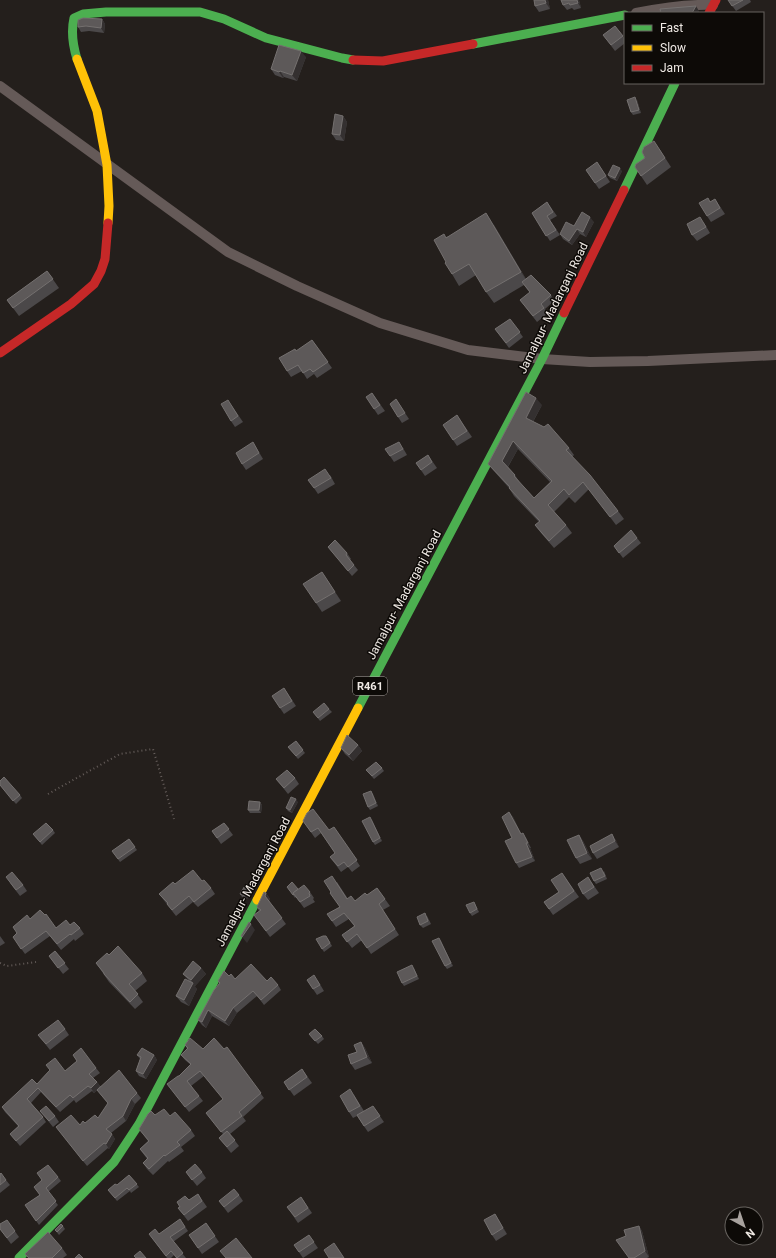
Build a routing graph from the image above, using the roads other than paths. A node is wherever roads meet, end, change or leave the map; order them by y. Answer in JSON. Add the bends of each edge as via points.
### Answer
{"nodes":[{"id":1,"x":713,"y":6,"type":"edge"},
{"id":2,"x":643,"y":12,"type":"edge"},
{"id":3,"x":624,"y":15,"type":"edge"},
{"id":4,"x":675,"y":84,"type":"edge"},
{"id":5,"x":0,"y":86,"type":"edge"},
{"id":6,"x":107,"y":165,"type":"junction"},
{"id":7,"x":0,"y":353,"type":"edge"},
{"id":8,"x":776,"y":355,"type":"edge"},
{"id":9,"x":542,"y":359,"type":"junction"},
{"id":10,"x":18,"y":1258,"type":"edge"}],
"edges":[{"from":1,"to":2,"type":"street","via":[[700,4]]},
{"from":3,"to":6,"type":"main road","via":[[383,60],[363,61],[266,38],[224,19],[200,12],[83,14],[74,18],[72,28],[75,52],[97,111]]},
{"from":4,"to":9,"type":"main road","name":"Jamalpur- Madarganj Road","number":"R461"},
{"from":5,"to":6,"type":"street"},
{"from":6,"to":7,"type":"main road","via":[[109,206],[105,259],[94,284],[71,304]]},
{"from":6,"to":9,"type":"street","via":[[228,252],[297,286],[380,323],[468,350]]},
{"from":8,"to":9,"type":"street","via":[[590,362]]},
{"from":9,"to":10,"type":"main road","name":"Jamalpur- Madarganj Road","number":"R461","via":[[139,1124],[114,1162]]}]}
